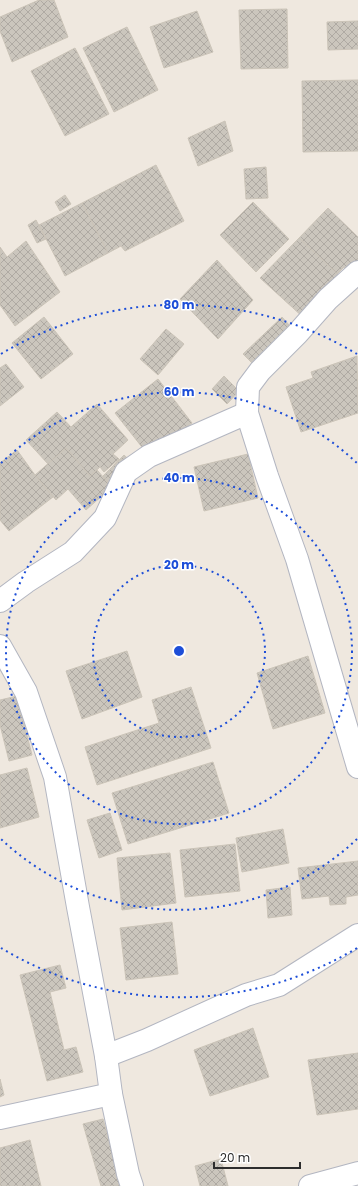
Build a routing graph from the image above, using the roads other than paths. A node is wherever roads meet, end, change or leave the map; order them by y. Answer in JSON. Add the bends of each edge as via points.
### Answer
{"nodes":[{"id":1,"x":358,"y":272,"type":"edge"},
{"id":2,"x":247,"y":413,"type":"junction"},
{"id":3,"x":0,"y":601,"type":"edge"},
{"id":4,"x":0,"y":646,"type":"edge"},
{"id":5,"x":358,"y":767,"type":"edge"},
{"id":6,"x":358,"y":935,"type":"edge"},
{"id":7,"x":106,"y":1056,"type":"junction"},
{"id":8,"x":111,"y":1094,"type":"junction"},
{"id":9,"x":0,"y":1118,"type":"edge"},
{"id":10,"x":358,"y":1173,"type":"edge"},
{"id":11,"x":132,"y":1186,"type":"edge"},
{"id":12,"x":310,"y":1186,"type":"edge"}],
"edges":[{"from":1,"to":2,"type":"street","via":[[328,299],[298,334],[260,371],[248,387]]},
{"from":2,"to":3,"type":"street","via":[[149,456],[126,472],[105,518],[73,552]]},
{"from":2,"to":5,"type":"street","via":[[297,559]]},
{"from":4,"to":7,"type":"street","via":[[26,692],[55,777]]},
{"from":6,"to":7,"type":"street","via":[[279,985],[246,995]]},
{"from":7,"to":8,"type":"street"},
{"from":8,"to":9,"type":"street"},
{"from":8,"to":11,"type":"street"},
{"from":10,"to":12,"type":"street"}]}
